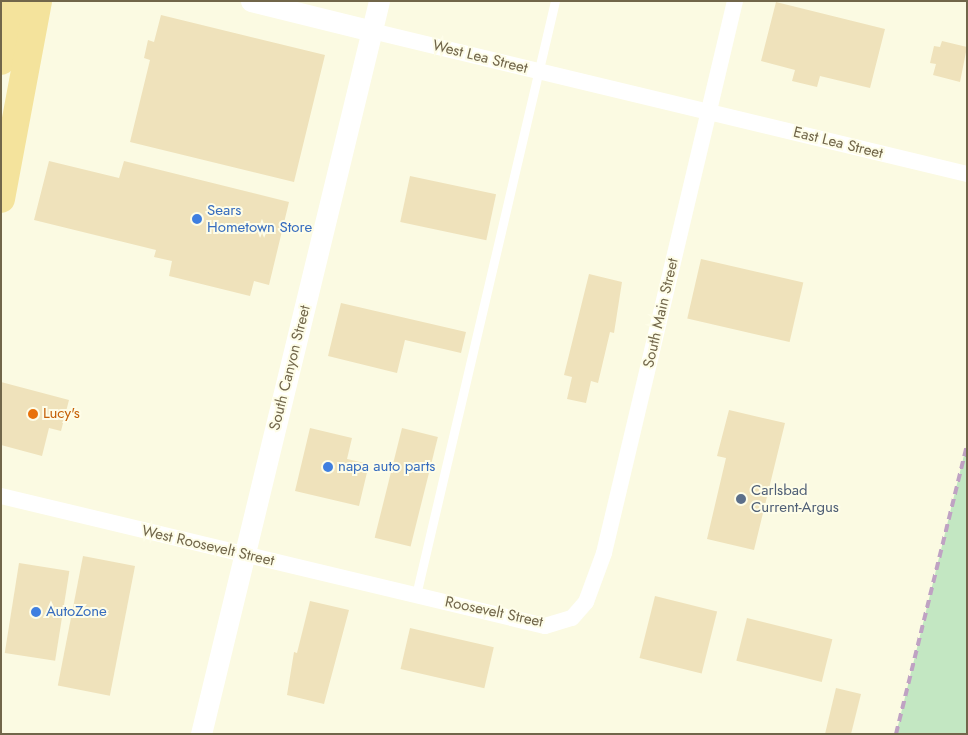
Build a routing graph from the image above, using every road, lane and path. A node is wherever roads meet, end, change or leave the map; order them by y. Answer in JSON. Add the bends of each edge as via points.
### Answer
{"nodes":[{"id":1,"x":12,"y":1,"type":"edge"},
{"id":2,"x":38,"y":1,"type":"edge"},
{"id":3,"x":251,"y":1,"type":"edge"},
{"id":4,"x":378,"y":1,"type":"edge"},
{"id":5,"x":555,"y":1,"type":"edge"},
{"id":6,"x":735,"y":1,"type":"edge"},
{"id":7,"x":372,"y":31,"type":"junction"},
{"id":8,"x":1,"y":61,"type":"edge"},
{"id":9,"x":539,"y":71,"type":"junction"},
{"id":10,"x":709,"y":111,"type":"junction"},
{"id":11,"x":967,"y":174,"type":"edge"},
{"id":12,"x":1,"y":200,"type":"edge"},
{"id":13,"x":1,"y":496,"type":"edge"},
{"id":14,"x":245,"y":554,"type":"junction"},
{"id":15,"x":416,"y":595,"type":"junction"},
{"id":16,"x":572,"y":618,"type":"joint"},
{"id":17,"x":201,"y":734,"type":"edge"}],
"edges":[{"from":1,"to":8,"type":"highway"},
{"from":2,"to":12,"type":"highway"},
{"from":3,"to":7,"type":"street","name":"West Lea Street"},
{"from":4,"to":7,"type":"street","name":"South Canyon Street"},
{"from":5,"to":9,"type":"lane"},
{"from":6,"to":10,"type":"street","name":"South Main Street"},
{"from":7,"to":9,"type":"street","name":"West Lea Street"},
{"from":7,"to":14,"type":"street","name":"South Canyon Street"},
{"from":9,"to":10,"type":"street","name":"West Lea Street"},
{"from":9,"to":15,"type":"lane"},
{"from":10,"to":11,"type":"street","name":"East Lea Street"},
{"from":10,"to":16,"type":"street","name":"South Main Street","via":[[604,553],[586,602]]},
{"from":13,"to":14,"type":"street","name":"West Roosevelt Street"},
{"from":14,"to":15,"type":"street","name":"West Roosevelt Street"},
{"from":14,"to":17,"type":"street","name":"South Canyon Street"},
{"from":15,"to":16,"type":"street","name":"Roosevelt Street","via":[[545,626]]}]}
